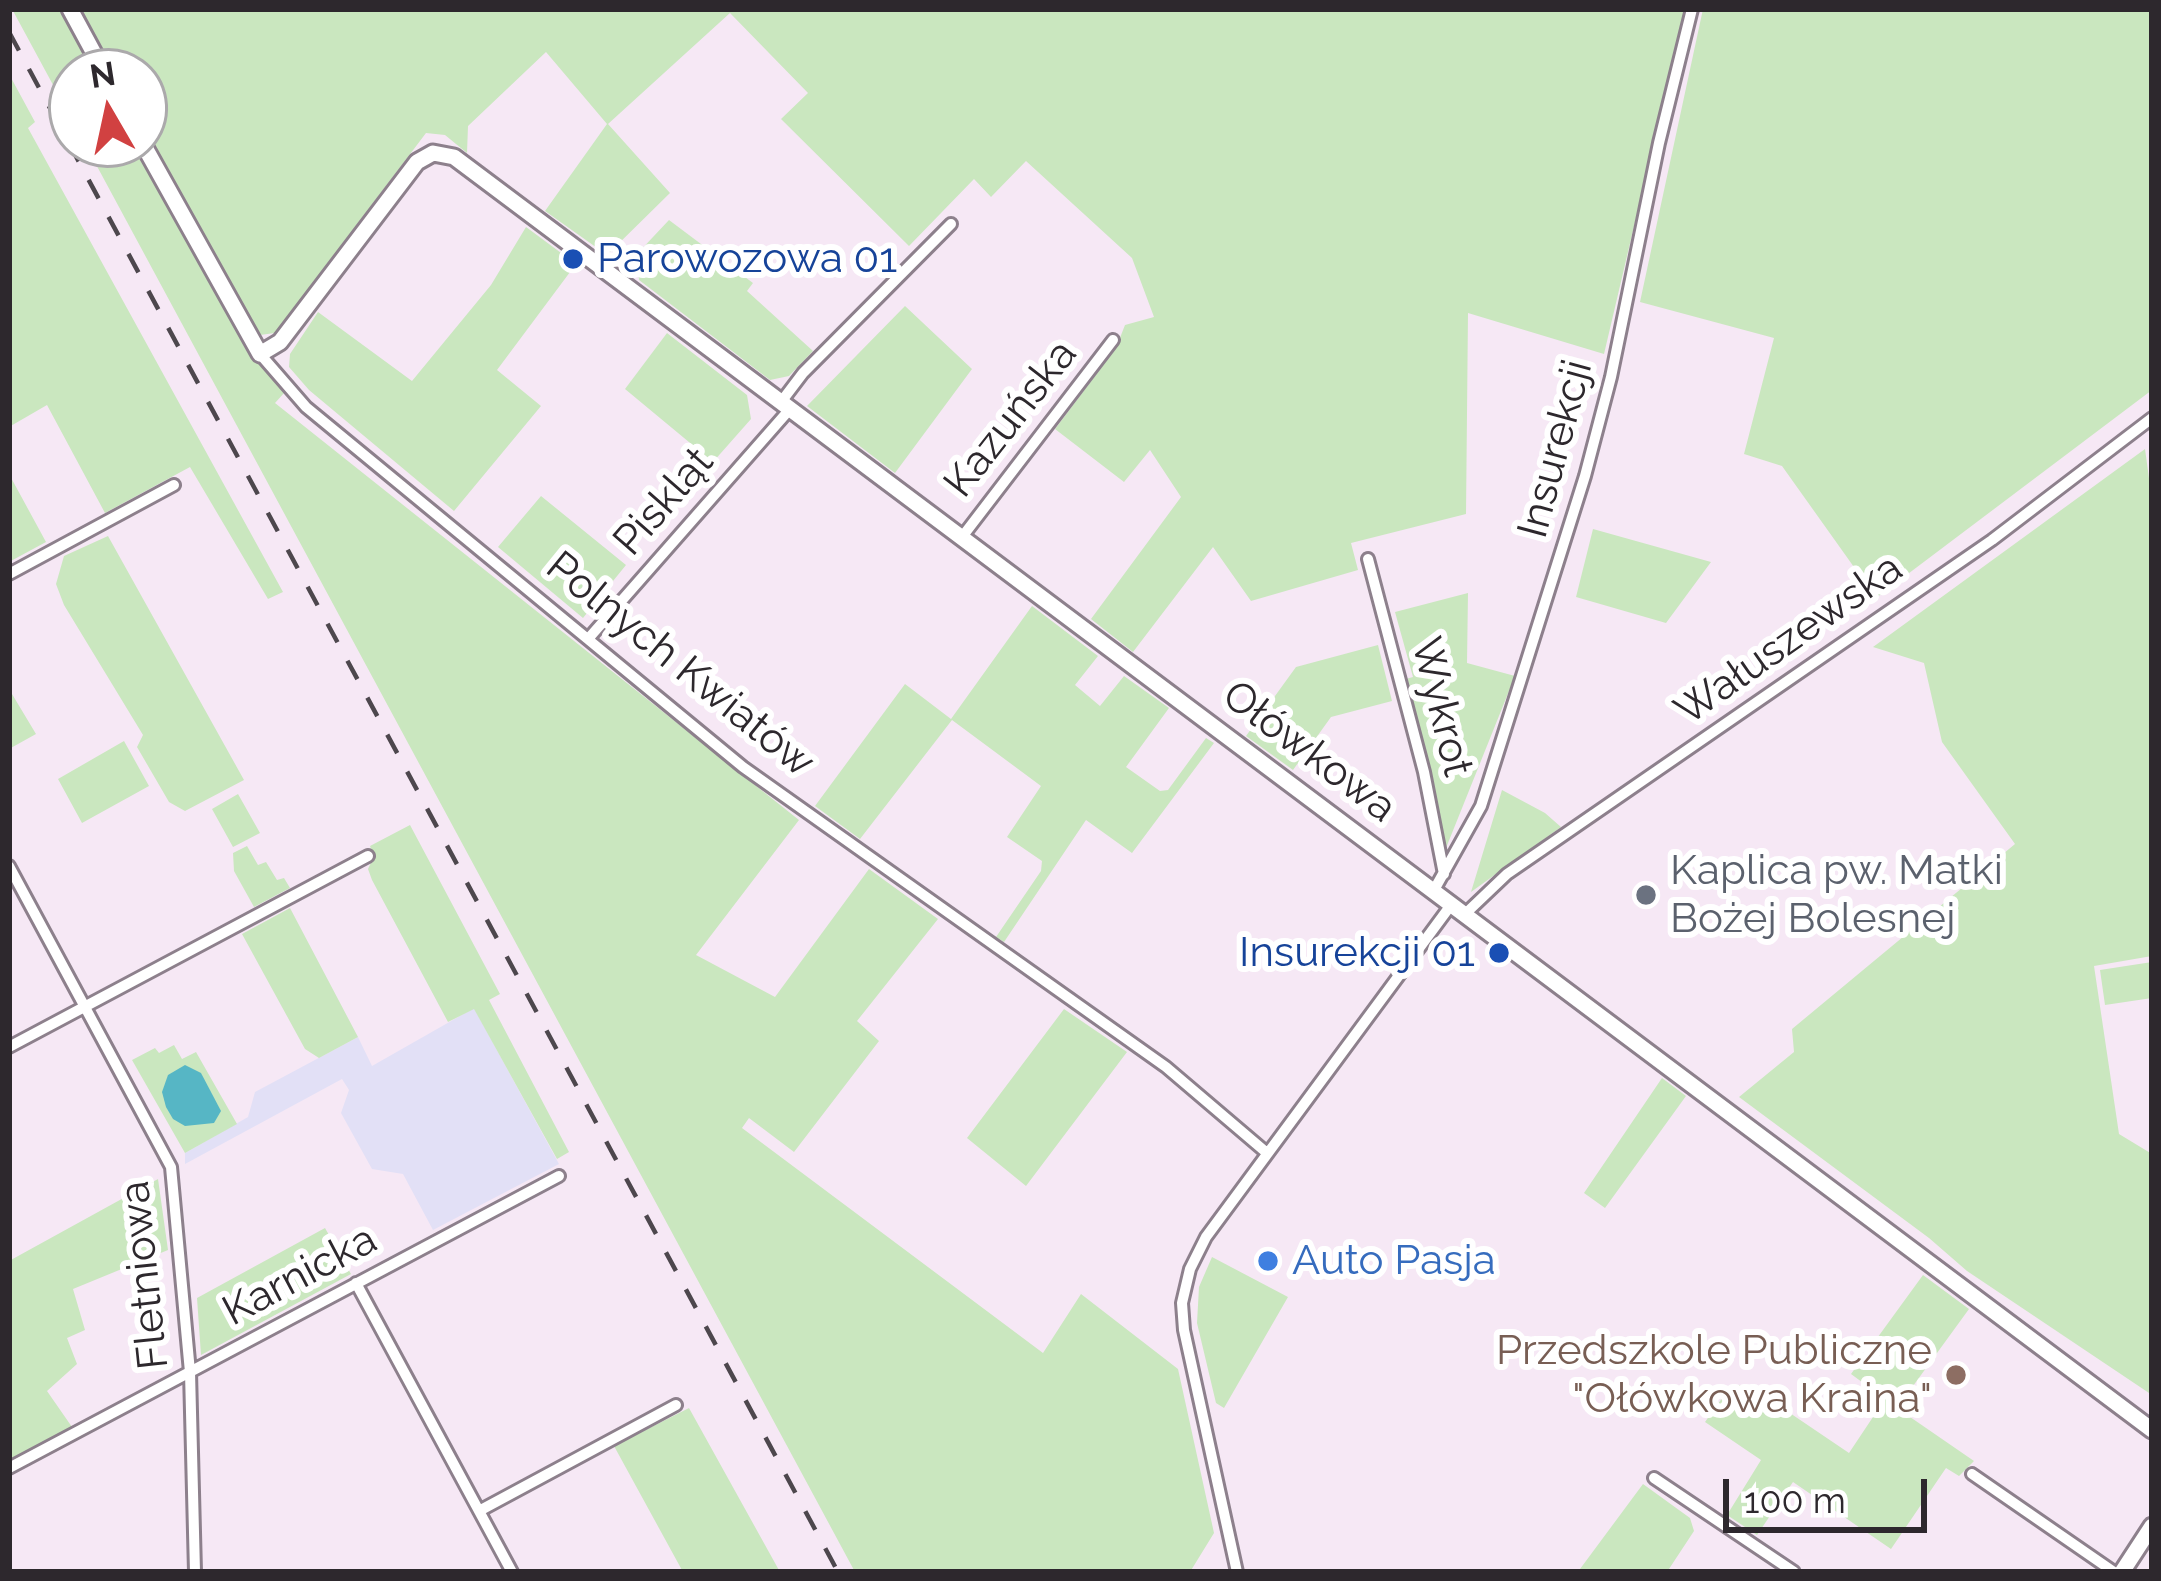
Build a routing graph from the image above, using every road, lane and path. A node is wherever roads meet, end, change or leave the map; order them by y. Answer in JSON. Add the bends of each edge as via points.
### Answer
{"nodes":[{"id":1,"x":70,"y":9,"type":"edge"},
{"id":2,"x":1692,"y":9,"type":"edge"},
{"id":3,"x":91,"y":48,"type":"edge"},
{"id":4,"x":156,"y":168,"type":"edge"},
{"id":5,"x":951,"y":224,"type":"dead end"},
{"id":6,"x":1114,"y":340,"type":"dead end"},
{"id":7,"x":260,"y":354,"type":"junction"},
{"id":8,"x":786,"y":405,"type":"junction"},
{"id":9,"x":2152,"y":418,"type":"edge"},
{"id":10,"x":174,"y":485,"type":"dead end"},
{"id":11,"x":962,"y":537,"type":"junction"},
{"id":12,"x":1368,"y":559,"type":"dead end"},
{"id":13,"x":9,"y":574,"type":"edge"},
{"id":14,"x":588,"y":639,"type":"junction"},
{"id":15,"x":368,"y":856,"type":"dead end"},
{"id":16,"x":9,"y":866,"type":"edge"},
{"id":17,"x":1444,"y":874,"type":"junction"},
{"id":18,"x":1435,"y":890,"type":"junction"},
{"id":19,"x":1458,"y":910,"type":"junction"},
{"id":20,"x":86,"y":1008,"type":"junction"},
{"id":21,"x":9,"y":1047,"type":"edge"},
{"id":22,"x":1267,"y":1153,"type":"junction"},
{"id":23,"x":559,"y":1176,"type":"dead end"},
{"id":24,"x":356,"y":1283,"type":"junction"},
{"id":25,"x":190,"y":1372,"type":"junction"},
{"id":26,"x":676,"y":1405,"type":"dead end"},
{"id":27,"x":2152,"y":1430,"type":"edge"},
{"id":28,"x":9,"y":1468,"type":"edge"},
{"id":29,"x":1972,"y":1474,"type":"dead end"},
{"id":30,"x":1654,"y":1478,"type":"dead end"},
{"id":31,"x":479,"y":1511,"type":"junction"},
{"id":32,"x":2152,"y":1526,"type":"edge"},
{"id":33,"x":195,"y":1572,"type":"edge"},
{"id":34,"x":512,"y":1572,"type":"edge"},
{"id":35,"x":1237,"y":1572,"type":"edge"},
{"id":36,"x":1794,"y":1572,"type":"edge"},
{"id":37,"x":2118,"y":1572,"type":"edge"}],
"edges":[{"from":1,"to":3,"type":"street"},
{"from":2,"to":17,"type":"street","name":"Insurekcji","via":[[1580,496],[1481,806]]},
{"from":4,"to":7,"type":"street","name":"Polnych Kwiatów"},
{"from":5,"to":8,"type":"street","name":"Piskląt","via":[[803,373]]},
{"from":6,"to":11,"type":"street","name":"Kazuńska"},
{"from":7,"to":8,"type":"street","name":"Ołówkowa","via":[[280,342],[433,153],[454,157]]},
{"from":7,"to":14,"type":"street","name":"Polnych Kwiatów","via":[[306,407]]},
{"from":8,"to":11,"type":"street","name":"Ołówkowa"},
{"from":8,"to":14,"type":"street","name":"Piskląt"},
{"from":9,"to":19,"type":"street","name":"Wałuszewska","via":[[1992,540]]},
{"from":10,"to":13,"type":"street"},
{"from":11,"to":18,"type":"street","name":"Ołówkowa"},
{"from":12,"to":17,"type":"street","name":"Wykrot"},
{"from":14,"to":22,"type":"street","name":"Polnych Kwiatów","via":[[743,767],[1166,1066]]},
{"from":15,"to":20,"type":"street"},
{"from":16,"to":20,"type":"street","name":"Fletniowa"},
{"from":17,"to":18,"type":"street","name":"Insurekcji"},
{"from":18,"to":19,"type":"street","name":"Ołówkowa"},
{"from":19,"to":22,"type":"street","name":"Wałuszewska"},
{"from":19,"to":27,"type":"street","name":"Ołówkowa"},
{"from":20,"to":21,"type":"street"},
{"from":20,"to":25,"type":"street","name":"Fletniowa","via":[[171,1167]]},
{"from":22,"to":35,"type":"street","name":"Wałuszewska","via":[[1206,1238],[1182,1304]]},
{"from":23,"to":24,"type":"street","name":"Karnicka"},
{"from":24,"to":25,"type":"street","name":"Karnicka"},
{"from":24,"to":31,"type":"street"},
{"from":25,"to":28,"type":"street","name":"Karnicka"},
{"from":25,"to":33,"type":"street","name":"Fletniowa"},
{"from":26,"to":31,"type":"street"},
{"from":29,"to":37,"type":"street"},
{"from":30,"to":36,"type":"street"},
{"from":31,"to":34,"type":"street"},
{"from":32,"to":37,"type":"street"}]}
